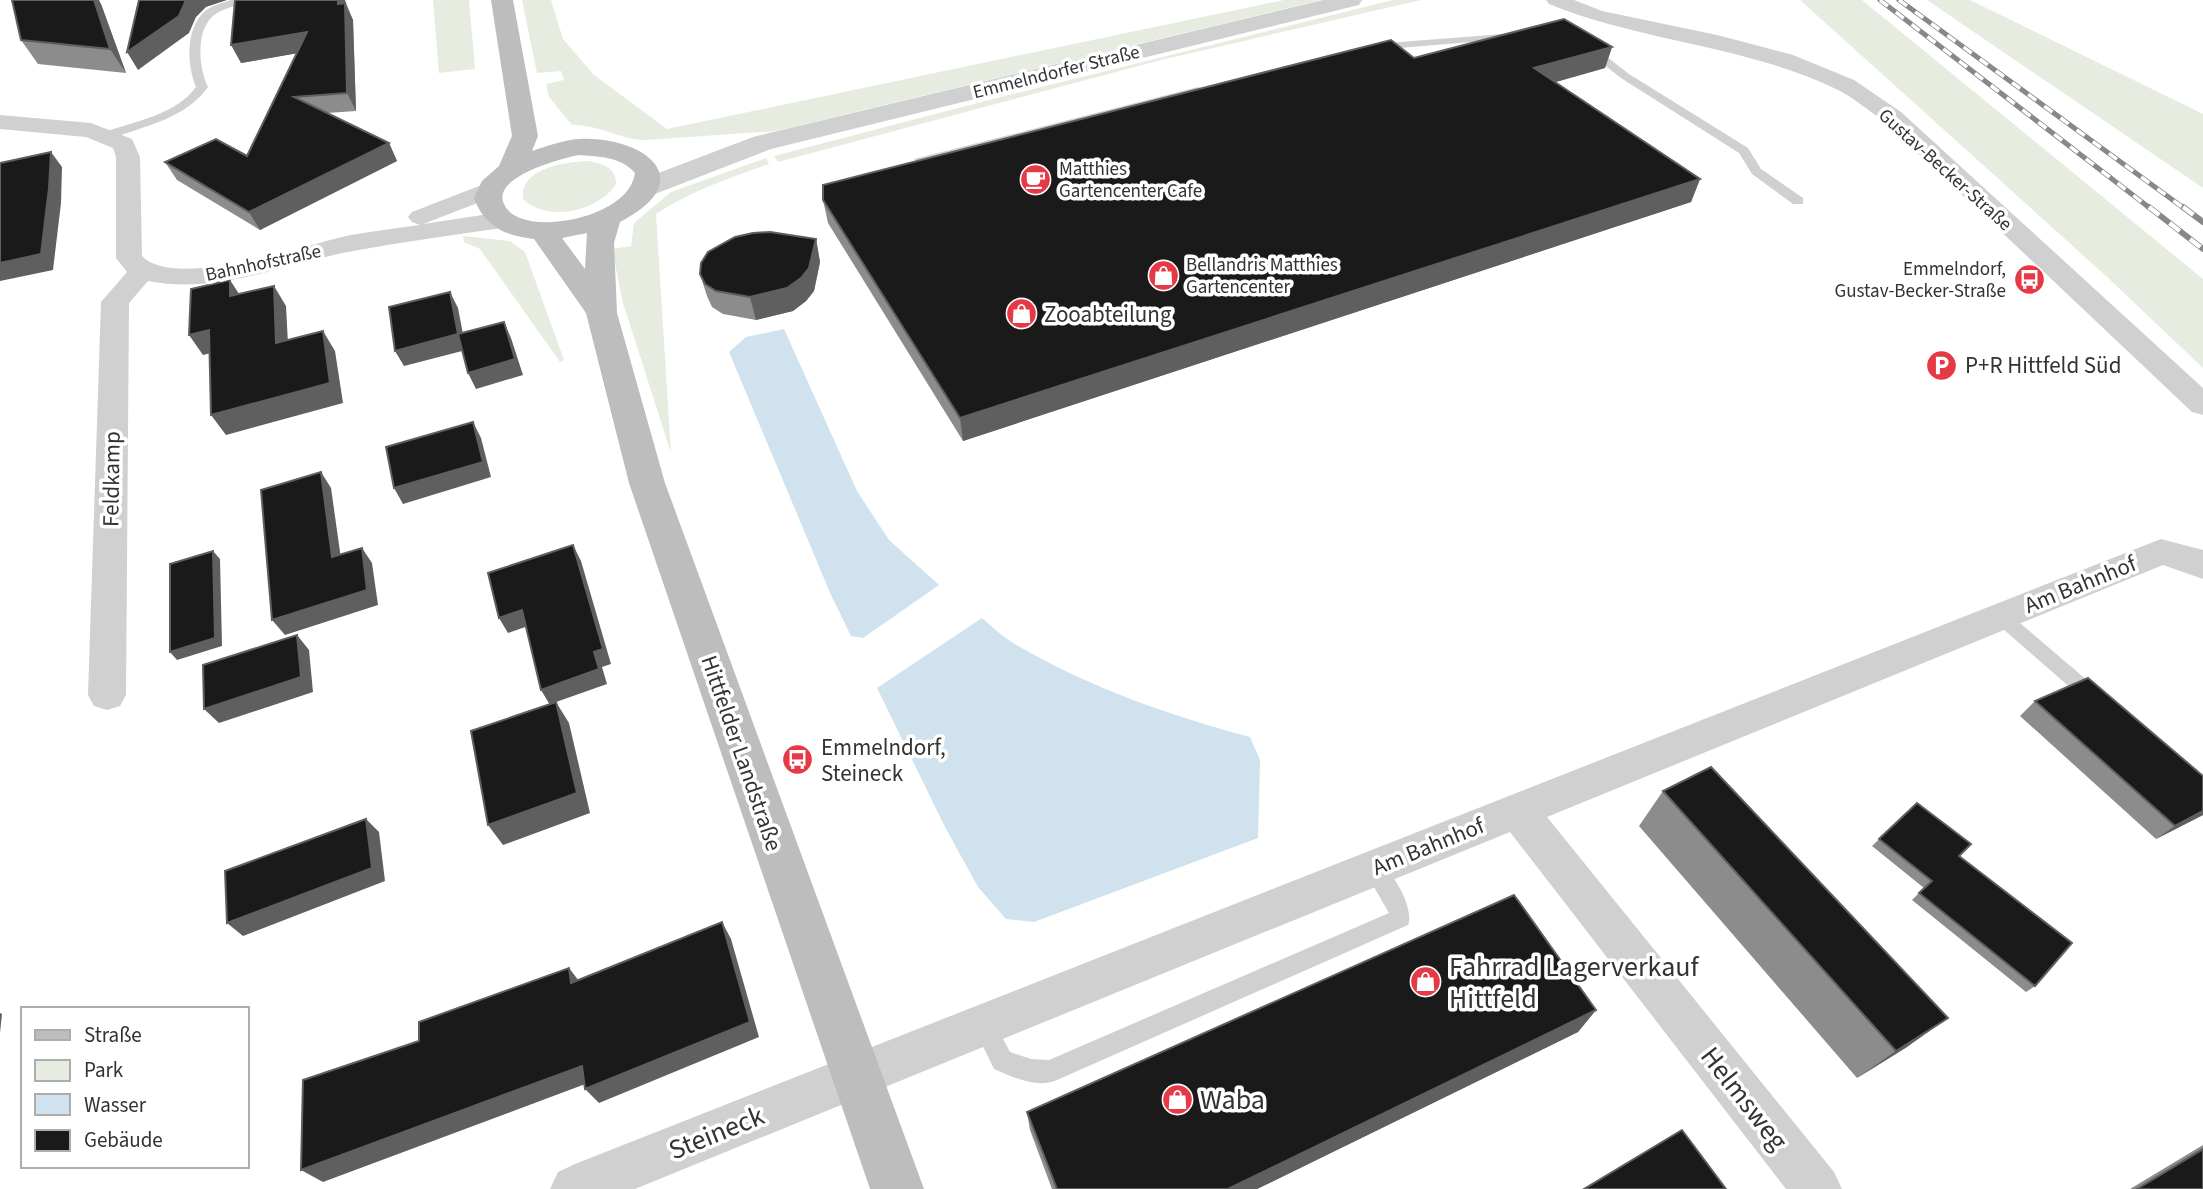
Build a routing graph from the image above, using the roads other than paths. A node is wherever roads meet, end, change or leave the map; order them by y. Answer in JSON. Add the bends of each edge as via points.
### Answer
{"nodes":[{"id":1,"x":243,"y":0,"type":"edge"},
{"id":2,"x":502,"y":0,"type":"edge"},
{"id":3,"x":1351,"y":0,"type":"edge"},
{"id":4,"x":1556,"y":0,"type":"edge"},
{"id":5,"x":1528,"y":34,"type":"edge"},
{"id":6,"x":1575,"y":41,"type":"edge"},
{"id":7,"x":1365,"y":48,"type":"edge"},
{"id":8,"x":517,"y":79,"type":"junction"},
{"id":9,"x":1216,"y":85,"type":"edge"},
{"id":10,"x":0,"y":122,"type":"edge"},
{"id":11,"x":108,"y":135,"type":"junction"},
{"id":12,"x":762,"y":143,"type":"junction"},
{"id":13,"x":578,"y":147,"type":"junction"},
{"id":14,"x":920,"y":159,"type":"edge"},
{"id":15,"x":638,"y":160,"type":"junction"},
{"id":16,"x":512,"y":168,"type":"junction"},
{"id":17,"x":645,"y":188,"type":"junction"},
{"id":18,"x":492,"y":189,"type":"junction"},
{"id":19,"x":1798,"y":201,"type":"dead end"},
{"id":20,"x":607,"y":218,"type":"junction"},
{"id":21,"x":502,"y":220,"type":"junction"},
{"id":22,"x":542,"y":230,"type":"junction"},
{"id":23,"x":352,"y":243,"type":"junction"},
{"id":24,"x":142,"y":272,"type":"junction"},
{"id":25,"x":601,"y":313,"type":"junction"},
{"id":26,"x":2203,"y":405,"type":"edge"},
{"id":27,"x":2203,"y":566,"type":"edge"},
{"id":28,"x":2000,"y":616,"type":"junction"},
{"id":29,"x":107,"y":695,"type":"dead end"},
{"id":30,"x":2108,"y":709,"type":"edge"},
{"id":31,"x":1517,"y":810,"type":"junction"},
{"id":32,"x":1373,"y":868,"type":"junction"},
{"id":33,"x":983,"y":1024,"type":"junction"},
{"id":34,"x":856,"y":1075,"type":"junction"},
{"id":35,"x":575,"y":1189,"type":"edge"},
{"id":36,"x":897,"y":1189,"type":"edge"},
{"id":37,"x":1817,"y":1189,"type":"edge"}],
"edges":[{"from":1,"to":11,"type":"lane","via":[[206,16],[197,38],[199,94],[161,115]]},
{"from":2,"to":8,"type":"main road"},
{"from":3,"to":12,"type":"street","name":"Emmelndorfer Straße"},
{"from":4,"to":26,"type":"street","name":"Gustav-Becker-Straße","via":[[1596,16],[1773,57],[1846,85],[1893,117]]},
{"from":5,"to":7,"type":"lane"},
{"from":6,"to":19,"type":"lane","via":[[1744,151],[1756,171]]},
{"from":8,"to":13,"type":"main road"},
{"from":8,"to":16,"type":"main road","via":[[525,136]]},
{"from":9,"to":14,"type":"lane"},
{"from":10,"to":11,"type":"street"},
{"from":11,"to":24,"type":"street","via":[[123,144],[128,157],[129,258]]},
{"from":12,"to":15,"type":"street","name":"Emmelndorfer Straße"},
{"from":12,"to":17,"type":"street","name":"Emmelndorfer Straße"},
{"from":13,"to":15,"type":"main road","via":[[602,147]]},
{"from":13,"to":16,"type":"main road","via":[[543,154]]},
{"from":15,"to":17,"type":"main road","via":[[645,168]]},
{"from":16,"to":18,"type":"main road"},
{"from":17,"to":20,"type":"main road","via":[[637,199]]},
{"from":18,"to":21,"type":"main road","via":[[489,201]]},
{"from":18,"to":23,"type":"street","name":"Bahnhofstraße"},
{"from":20,"to":22,"type":"main road","via":[[564,230]]},
{"from":20,"to":25,"type":"main road","name":"Hittfelder Landstraße","via":[[599,243]]},
{"from":21,"to":22,"type":"main road"},
{"from":21,"to":23,"type":"street","name":"Bahnhofstraße"},
{"from":22,"to":25,"type":"main road","name":"Hittfelder Landstraße"},
{"from":23,"to":24,"type":"street","name":"Bahnhofstraße","via":[[219,275],[173,278]]},
{"from":24,"to":29,"type":"street","name":"Feldkamp","via":[[115,302]]},
{"from":25,"to":34,"type":"main road","name":"Hittfelder Landstraße","via":[[647,483]]},
{"from":27,"to":28,"type":"street","name":"Am Bahnhof","via":[[2161,552]]},
{"from":28,"to":30,"type":"lane","name":"Am Bahnhof"},
{"from":28,"to":31,"type":"street","name":"Am Bahnhof"},
{"from":31,"to":32,"type":"street","name":"Am Bahnhof"},
{"from":31,"to":37,"type":"street","name":"Helmsweg"},
{"from":32,"to":33,"type":"street","name":"Am Bahnhof"},
{"from":32,"to":33,"type":"lane","via":[[1398,905],[1400,918],[1049,1072],[1002,1061]]},
{"from":33,"to":34,"type":"street","name":"Am Bahnhof"},
{"from":34,"to":35,"type":"street","name":"Steineck"},
{"from":34,"to":36,"type":"main road","name":"Hittfelder Landstraße"}]}
